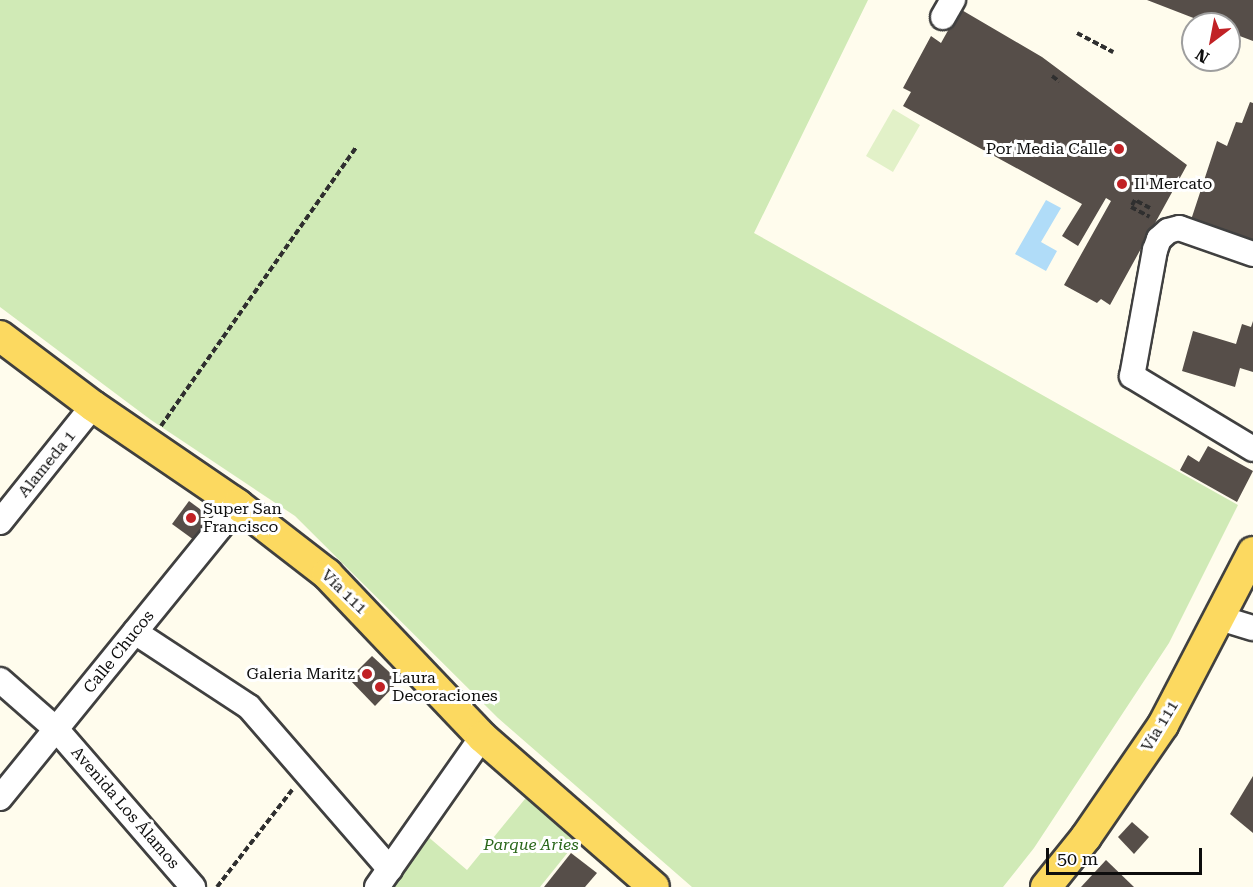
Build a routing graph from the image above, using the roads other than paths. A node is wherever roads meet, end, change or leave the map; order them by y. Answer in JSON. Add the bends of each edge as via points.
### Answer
{"nodes":[{"id":1,"x":1253,"y":255,"type":"edge"},
{"id":2,"x":0,"y":336,"type":"edge"},
{"id":3,"x":93,"y":406,"type":"junction"},
{"id":4,"x":1253,"y":448,"type":"edge"},
{"id":5,"x":238,"y":505,"type":"junction"},
{"id":6,"x":0,"y":522,"type":"edge"},
{"id":7,"x":1253,"y":552,"type":"edge"},
{"id":8,"x":1220,"y":618,"type":"junction"},
{"id":9,"x":1253,"y":628,"type":"edge"},
{"id":10,"x":135,"y":632,"type":"junction"},
{"id":11,"x":0,"y":680,"type":"edge"},
{"id":12,"x":57,"y":730,"type":"junction"},
{"id":13,"x":482,"y":737,"type":"junction"},
{"id":14,"x":0,"y":798,"type":"edge"},
{"id":15,"x":383,"y":878,"type":"edge"},
{"id":16,"x":193,"y":887,"type":"edge"},
{"id":17,"x":654,"y":887,"type":"edge"},
{"id":18,"x":1046,"y":887,"type":"edge"}],
"edges":[{"from":1,"to":4,"type":"street","via":[[1179,228],[1159,238],[1132,376]]},
{"from":2,"to":3,"type":"main road","name":"Vía 111"},
{"from":3,"to":5,"type":"main road","name":"Vía 111"},
{"from":3,"to":6,"type":"street","name":"Alameda 1"},
{"from":5,"to":10,"type":"street","name":"Calle Chucos"},
{"from":5,"to":13,"type":"main road","name":"Vía 111","via":[[327,574]]},
{"from":7,"to":8,"type":"main road","name":"Vía 111"},
{"from":8,"to":9,"type":"street"},
{"from":8,"to":18,"type":"main road","name":"Vía 111","via":[[1163,725],[1086,837]]},
{"from":10,"to":12,"type":"street","name":"Calle Chucos"},
{"from":10,"to":15,"type":"street","via":[[249,707],[307,772]]},
{"from":11,"to":12,"type":"street","name":"Avenida Los Álamos"},
{"from":12,"to":14,"type":"street","name":"Calle Chucos"},
{"from":12,"to":16,"type":"street","name":"Avenida Los Álamos"},
{"from":13,"to":15,"type":"street"},
{"from":13,"to":17,"type":"main road","name":"Vía 111"}]}
